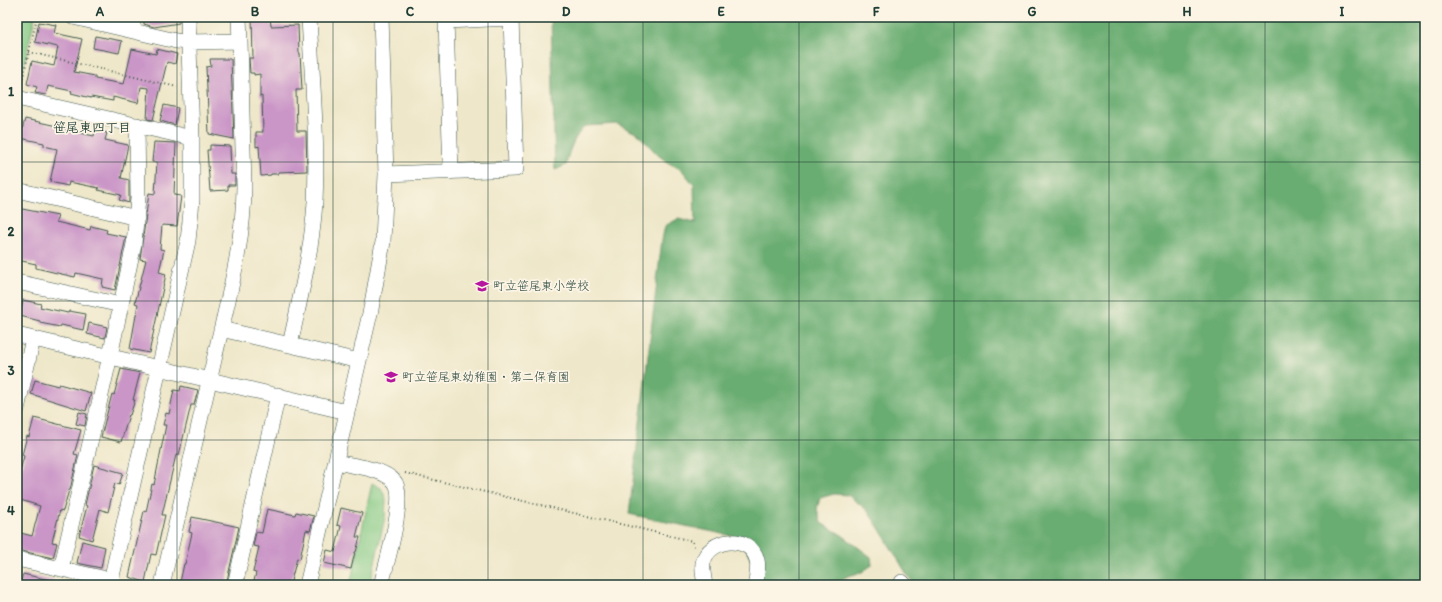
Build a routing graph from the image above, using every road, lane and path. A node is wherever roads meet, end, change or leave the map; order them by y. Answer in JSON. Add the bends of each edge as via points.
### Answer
{"nodes":[{"id":1,"x":37,"y":17,"type":"edge"},
{"id":2,"x":73,"y":17,"type":"edge"},
{"id":3,"x":188,"y":17,"type":"edge"},
{"id":4,"x":239,"y":17,"type":"edge"},
{"id":5,"x":310,"y":17,"type":"edge"},
{"id":6,"x":381,"y":17,"type":"edge"},
{"id":7,"x":446,"y":19,"type":"edge"},
{"id":8,"x":133,"y":24,"type":"edge"},
{"id":9,"x":240,"y":41,"type":"junction"},
{"id":10,"x":189,"y":42,"type":"junction"},
{"id":11,"x":29,"y":52,"type":"junction"},
{"id":12,"x":180,"y":88,"type":"dead end"},
{"id":13,"x":18,"y":98,"type":"edge"},
{"id":14,"x":137,"y":125,"type":"junction"},
{"id":15,"x":192,"y":138,"type":"junction"},
{"id":16,"x":451,"y":172,"type":"junction"},
{"id":17,"x":386,"y":174,"type":"junction"},
{"id":18,"x":17,"y":190,"type":"edge"},
{"id":19,"x":137,"y":218,"type":"junction"},
{"id":20,"x":17,"y":282,"type":"edge"},
{"id":21,"x":121,"y":305,"type":"junction"},
{"id":22,"x":221,"y":329,"type":"junction"},
{"id":23,"x":17,"y":335,"type":"edge"},
{"id":24,"x":33,"y":339,"type":"junction"},
{"id":25,"x":290,"y":345,"type":"junction"},
{"id":26,"x":110,"y":356,"type":"junction"},
{"id":27,"x":359,"y":361,"type":"junction"},
{"id":28,"x":160,"y":368,"type":"junction"},
{"id":29,"x":210,"y":380,"type":"junction"},
{"id":30,"x":278,"y":395,"type":"junction"},
{"id":31,"x":17,"y":409,"type":"edge"},
{"id":32,"x":347,"y":412,"type":"junction"},
{"id":33,"x":336,"y":462,"type":"junction"},
{"id":34,"x":399,"y":472,"type":"dead end"},
{"id":35,"x":17,"y":558,"type":"edge"},
{"id":36,"x":61,"y":569,"type":"junction"},
{"id":37,"x":704,"y":579,"type":"edge"},
{"id":38,"x":110,"y":582,"type":"edge"},
{"id":39,"x":162,"y":585,"type":"edge"},
{"id":40,"x":235,"y":585,"type":"edge"},
{"id":41,"x":307,"y":585,"type":"edge"},
{"id":42,"x":381,"y":585,"type":"edge"},
{"id":43,"x":756,"y":585,"type":"edge"}],
"edges":[{"from":1,"to":11,"type":"path"},
{"from":2,"to":8,"type":"street"},
{"from":3,"to":10,"type":"street"},
{"from":4,"to":9,"type":"street"},
{"from":5,"to":25,"type":"street","via":[[315,202],[308,263]]},
{"from":6,"to":17,"type":"street"},
{"from":7,"to":16,"type":"street"},
{"from":7,"to":16,"type":"street","via":[[511,18],[516,169]]},
{"from":8,"to":10,"type":"street","via":[[176,41]]},
{"from":9,"to":10,"type":"street"},
{"from":9,"to":22,"type":"street","via":[[244,205],[239,245]]},
{"from":10,"to":15,"type":"street"},
{"from":11,"to":12,"type":"path"},
{"from":11,"to":13,"type":"path"},
{"from":13,"to":14,"type":"street"},
{"from":14,"to":15,"type":"street"},
{"from":14,"to":19,"type":"street"},
{"from":15,"to":28,"type":"street","via":[[192,201],[188,241]]},
{"from":16,"to":17,"type":"street"},
{"from":17,"to":27,"type":"street","via":[[381,253]]},
{"from":18,"to":19,"type":"street"},
{"from":19,"to":21,"type":"street"},
{"from":20,"to":21,"type":"street"},
{"from":21,"to":26,"type":"street"},
{"from":22,"to":25,"type":"street"},
{"from":22,"to":29,"type":"street"},
{"from":23,"to":24,"type":"street"},
{"from":24,"to":26,"type":"street"},
{"from":24,"to":31,"type":"street"},
{"from":25,"to":27,"type":"street"},
{"from":26,"to":28,"type":"street"},
{"from":26,"to":36,"type":"street"},
{"from":27,"to":32,"type":"street"},
{"from":28,"to":29,"type":"street"},
{"from":28,"to":38,"type":"street"},
{"from":29,"to":30,"type":"street"},
{"from":29,"to":39,"type":"street"},
{"from":30,"to":32,"type":"street"},
{"from":30,"to":40,"type":"street"},
{"from":32,"to":33,"type":"street"},
{"from":33,"to":41,"type":"street"},
{"from":33,"to":42,"type":"street","via":[[378,471],[390,477],[398,487],[398,508]]},
{"from":34,"to":37,"type":"path","via":[[692,541]]},
{"from":35,"to":36,"type":"street"},
{"from":36,"to":38,"type":"street"},
{"from":37,"to":43,"type":"street","via":[[703,564],[709,550],[721,543],[735,542],[754,554]]}]}
